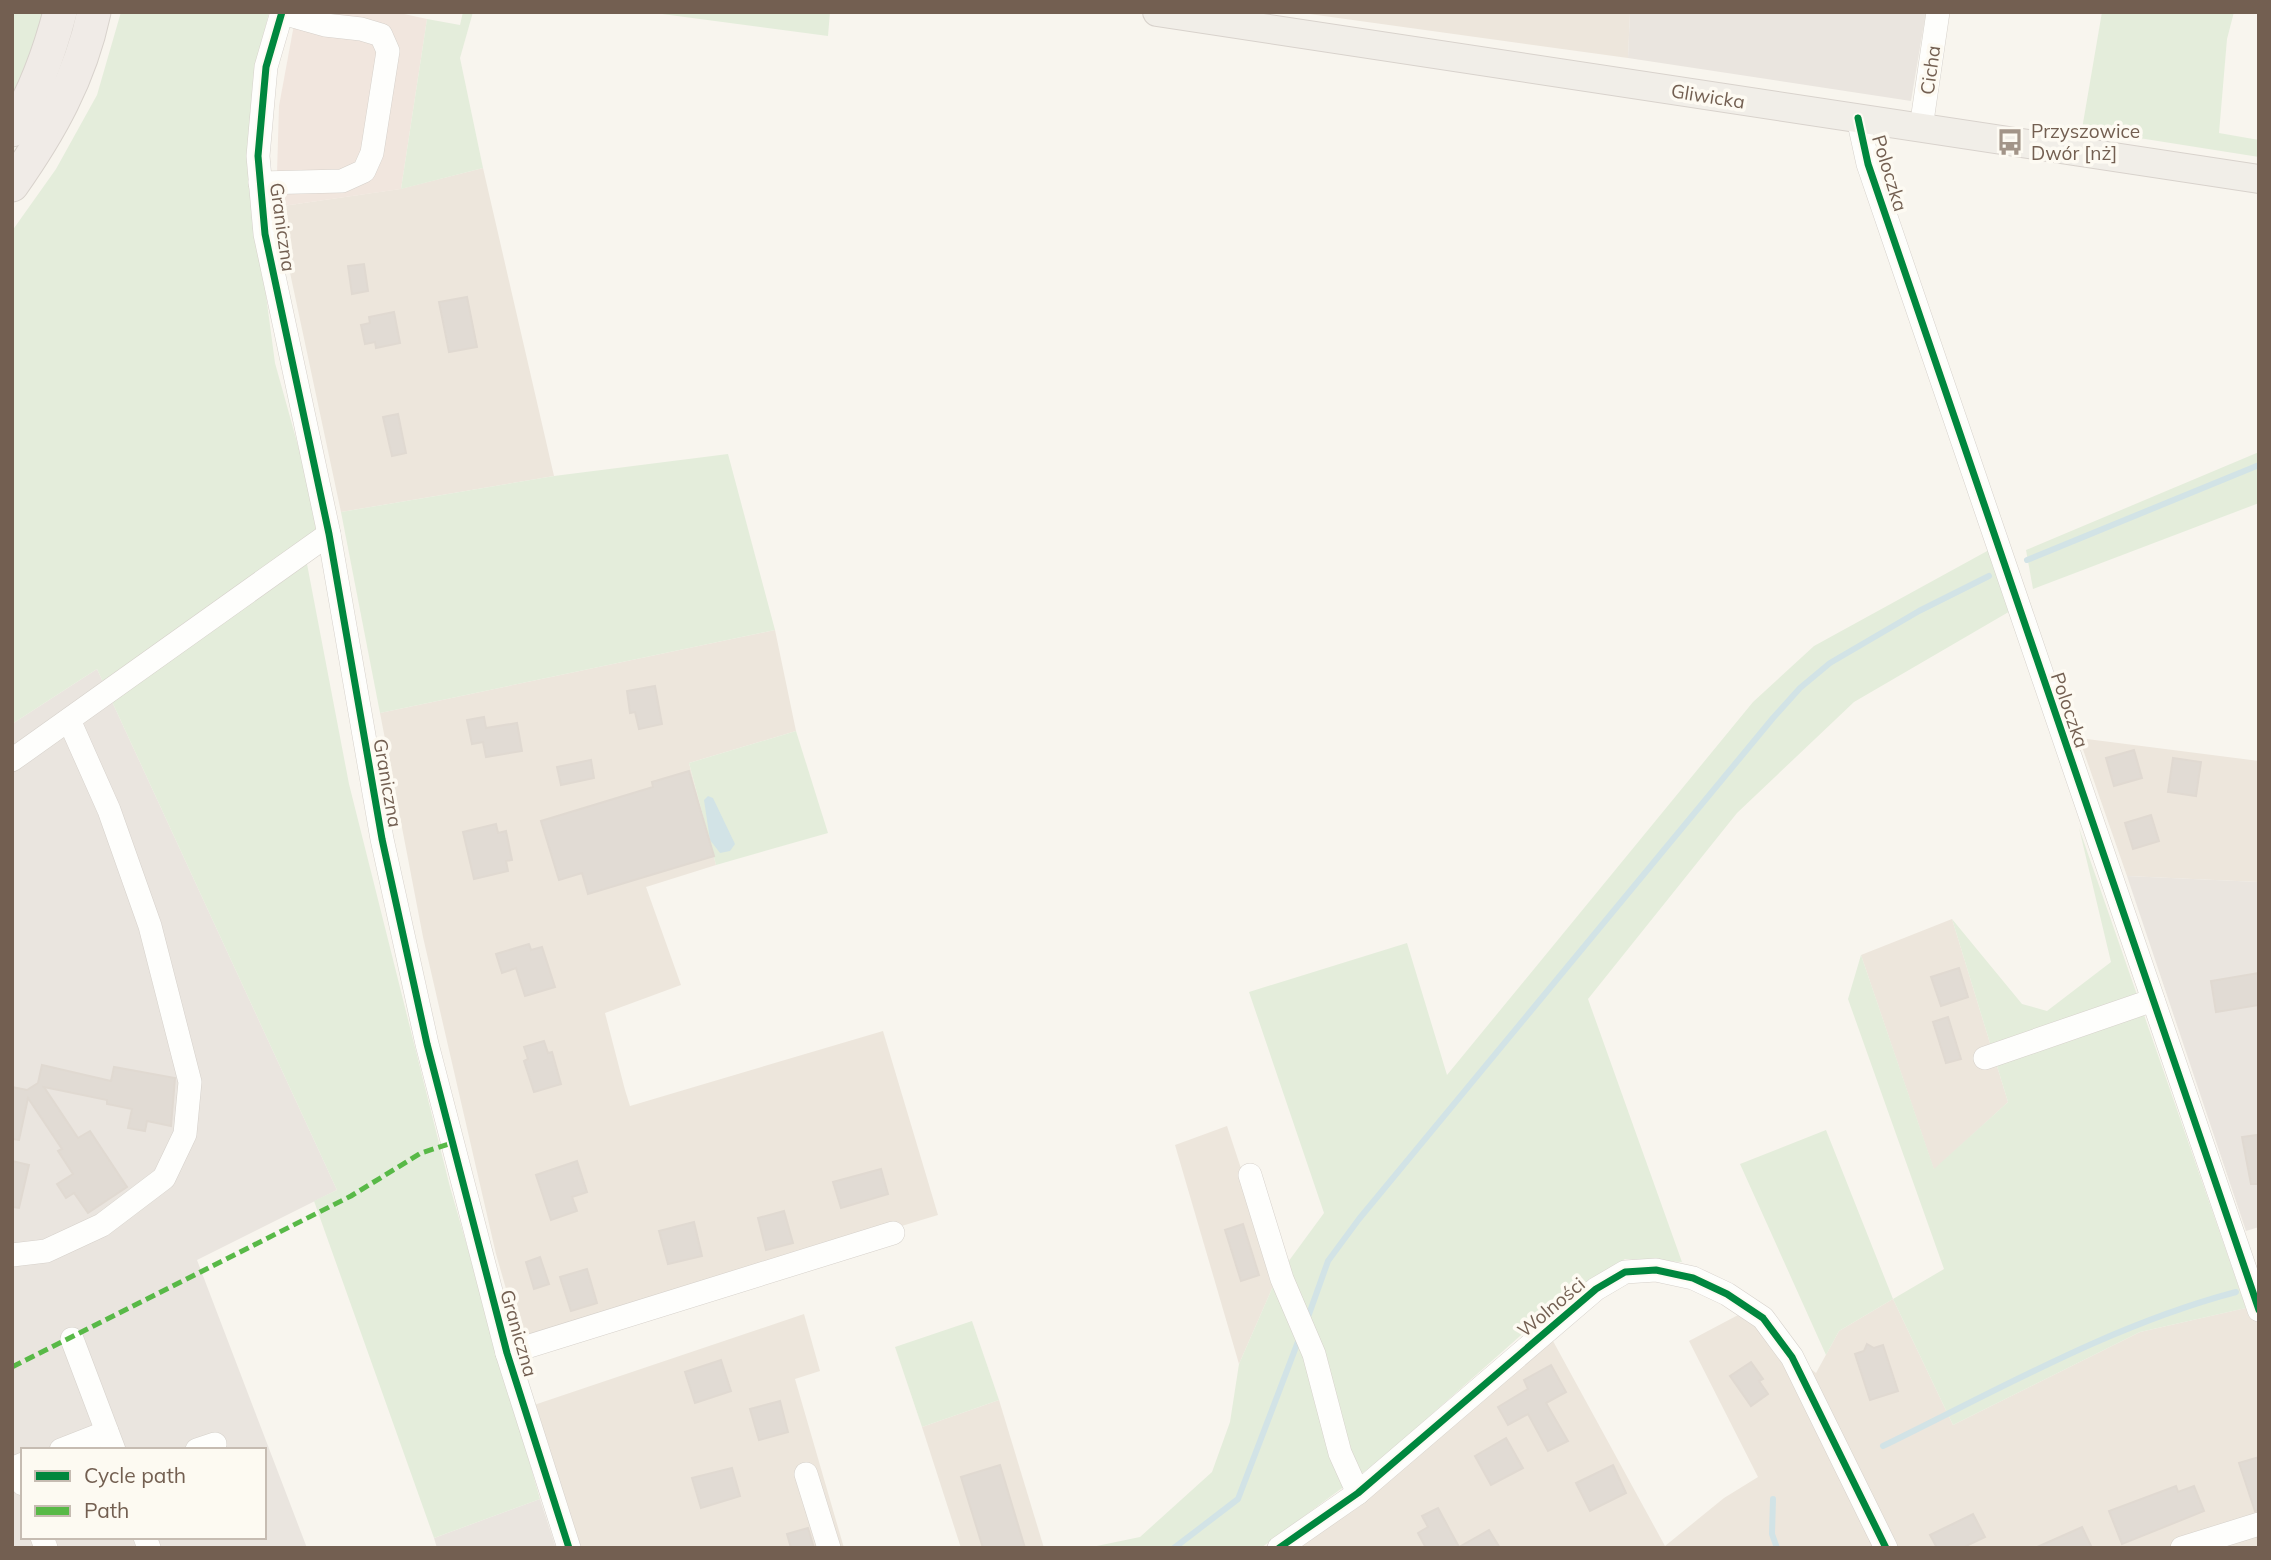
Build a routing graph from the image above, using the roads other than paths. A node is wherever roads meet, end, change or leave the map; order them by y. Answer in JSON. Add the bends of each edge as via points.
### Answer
{"nodes":[{"id":1,"x":60,"y":12,"type":"edge"},
{"id":2,"x":94,"y":12,"type":"edge"},
{"id":3,"x":282,"y":12,"type":"edge"},
{"id":4,"x":1157,"y":12,"type":"edge"},
{"id":5,"x":1938,"y":12,"type":"edge"},
{"id":6,"x":1858,"y":118,"type":"junction"},
{"id":7,"x":1921,"y":128,"type":"junction"},
{"id":8,"x":12,"y":130,"type":"edge"},
{"id":9,"x":2259,"y":179,"type":"edge"},
{"id":10,"x":260,"y":183,"type":"junction"},
{"id":11,"x":12,"y":185,"type":"edge"},
{"id":12,"x":328,"y":534,"type":"junction"},
{"id":13,"x":69,"y":720,"type":"junction"},
{"id":14,"x":12,"y":760,"type":"edge"},
{"id":15,"x":2153,"y":1000,"type":"junction"},
{"id":16,"x":1985,"y":1058,"type":"dead end"},
{"id":17,"x":1250,"y":1175,"type":"dead end"},
{"id":18,"x":893,"y":1233,"type":"dead end"},
{"id":19,"x":12,"y":1255,"type":"edge"},
{"id":20,"x":2259,"y":1310,"type":"edge"},
{"id":21,"x":72,"y":1339,"type":"dead end"},
{"id":22,"x":507,"y":1353,"type":"junction"},
{"id":23,"x":110,"y":1441,"type":"edge"},
{"id":24,"x":72,"y":1448,"type":"edge"},
{"id":25,"x":21,"y":1465,"type":"edge"},
{"id":26,"x":806,"y":1474,"type":"dead end"},
{"id":27,"x":21,"y":1480,"type":"edge"},
{"id":28,"x":1358,"y":1493,"type":"junction"},
{"id":29,"x":2259,"y":1524,"type":"edge"},
{"id":30,"x":569,"y":1548,"type":"edge"},
{"id":31,"x":829,"y":1548,"type":"edge"},
{"id":32,"x":1279,"y":1548,"type":"edge"},
{"id":33,"x":1886,"y":1548,"type":"edge"},
{"id":34,"x":2182,"y":1548,"type":"edge"}],
"edges":[{"from":1,"to":8,"type":"highway","via":[[49,52]]},
{"from":2,"to":11,"type":"highway","via":[[66,96]]},
{"from":3,"to":10,"type":"street","name":"Graniczna","via":[[266,67]]},
{"from":3,"to":10,"type":"street","via":[[381,35],[388,51],[372,153],[364,171],[342,181]]},
{"from":4,"to":6,"type":"main road","name":"Gliwicka"},
{"from":5,"to":7,"type":"street","name":"Cicha"},
{"from":6,"to":7,"type":"main road","name":"Gliwicka"},
{"from":6,"to":15,"type":"street","name":"Poloczka","via":[[1868,164]]},
{"from":7,"to":9,"type":"main road","name":"Gliwicka"},
{"from":10,"to":12,"type":"street","name":"Graniczna","via":[[265,234]]},
{"from":12,"to":13,"type":"street"},
{"from":12,"to":22,"type":"street","name":"Graniczna","via":[[382,839],[421,1018]]},
{"from":13,"to":14,"type":"street"},
{"from":13,"to":19,"type":"street","via":[[109,810],[150,926],[190,1082],[185,1134],[164,1178],[102,1225],[46,1251]]},
{"from":15,"to":16,"type":"street"},
{"from":15,"to":20,"type":"street","name":"Poloczka"},
{"from":17,"to":28,"type":"street","via":[[1282,1279],[1314,1354],[1340,1453]]},
{"from":18,"to":22,"type":"street"},
{"from":21,"to":23,"type":"street"},
{"from":22,"to":30,"type":"street","name":"Graniczna"},
{"from":23,"to":24,"type":"street"},
{"from":25,"to":27,"type":"street","via":[[16,1467]]},
{"from":26,"to":31,"type":"street"},
{"from":28,"to":32,"type":"street","name":"Wolności"},
{"from":28,"to":33,"type":"street","name":"Wolności","via":[[1596,1289],[1625,1272],[1656,1270],[1727,1293],[1763,1318],[1792,1357]]},
{"from":29,"to":34,"type":"street"}]}
